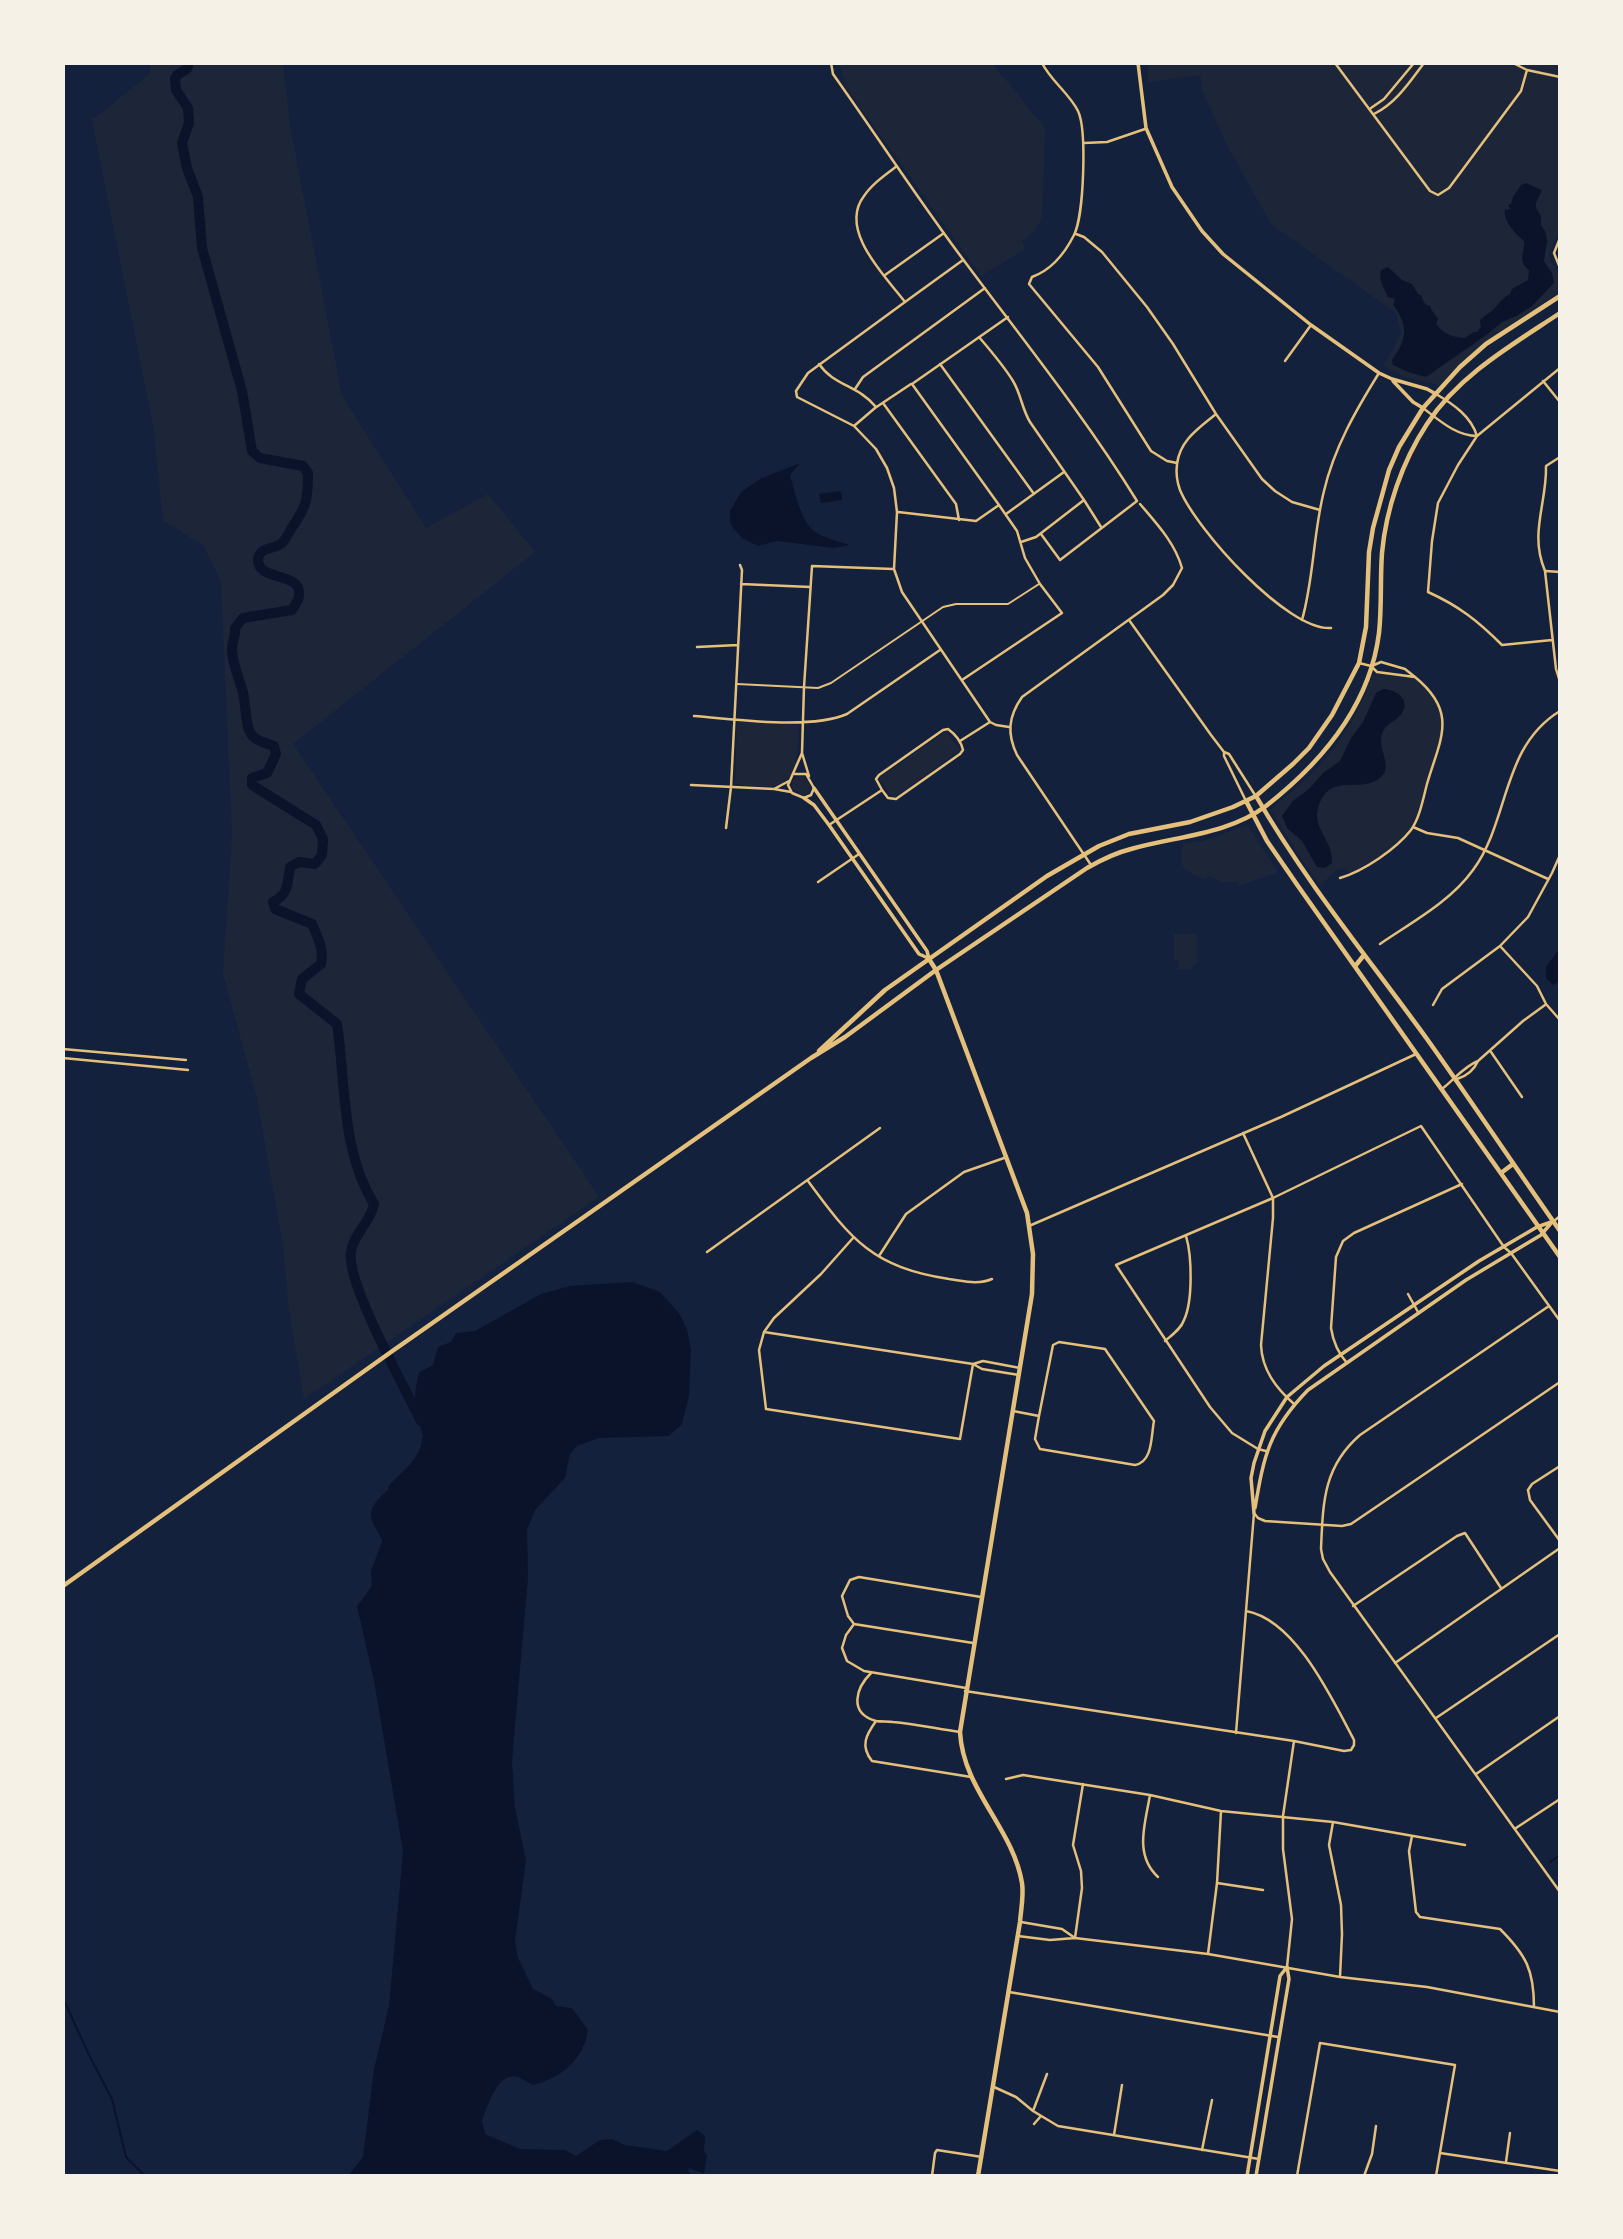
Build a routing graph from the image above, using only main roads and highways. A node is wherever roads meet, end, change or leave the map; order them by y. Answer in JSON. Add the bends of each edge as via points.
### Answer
{"nodes":[{"id":1,"x":1560,"y":296,"type":"edge"},
{"id":2,"x":1560,"y":313,"type":"edge"},
{"id":3,"x":1256,"y":796,"type":"junction"},
{"id":4,"x":1246,"y":801,"type":"junction"},
{"id":5,"x":1263,"y":808,"type":"junction"},
{"id":6,"x":1252,"y":813,"type":"junction"},
{"id":7,"x":1364,"y":955,"type":"junction"},
{"id":8,"x":929,"y":959,"type":"junction"},
{"id":9,"x":1356,"y":965,"type":"junction"},
{"id":10,"x":936,"y":970,"type":"junction"},
{"id":11,"x":811,"y":1058,"type":"junction"},
{"id":12,"x":1513,"y":1164,"type":"junction"},
{"id":13,"x":1501,"y":1173,"type":"junction"},
{"id":14,"x":1560,"y":1231,"type":"edge"},
{"id":15,"x":1560,"y":1257,"type":"edge"},
{"id":16,"x":63,"y":1586,"type":"edge"},
{"id":17,"x":978,"y":2176,"type":"edge"}],
"edges":[{"from":1,"to":3,"type":"main road","via":[[1486,344],[1460,367],[1423,408],[1399,447],[1377,506],[1359,663],[1309,748]]},
{"from":2,"to":5,"type":"main road","via":[[1488,361],[1433,416],[1408,458],[1392,500],[1382,552],[1379,634],[1358,700],[1308,769]]},
{"from":3,"to":4,"type":"main road"},
{"from":3,"to":5,"type":"main road"},
{"from":4,"to":6,"type":"main road"},
{"from":4,"to":8,"type":"main road","via":[[1190,822],[1129,834],[1084,853]]},
{"from":5,"to":6,"type":"main road"},
{"from":5,"to":7,"type":"main road"},
{"from":6,"to":9,"type":"main road"},
{"from":6,"to":10,"type":"main road","via":[[1209,831],[1131,849],[1091,865]]},
{"from":7,"to":9,"type":"main road"},
{"from":7,"to":12,"type":"main road"},
{"from":8,"to":10,"type":"main road"},
{"from":8,"to":11,"type":"main road","via":[[885,990]]},
{"from":9,"to":13,"type":"main road"},
{"from":10,"to":11,"type":"main road"},
{"from":10,"to":17,"type":"main road","via":[[1027,1213],[1034,1277],[960,1732],[964,1762],[1015,1857],[1022,1883],[1018,1936]]},
{"from":11,"to":16,"type":"main road"},
{"from":12,"to":13,"type":"main road"},
{"from":12,"to":14,"type":"main road"},
{"from":13,"to":15,"type":"main road"}]}
